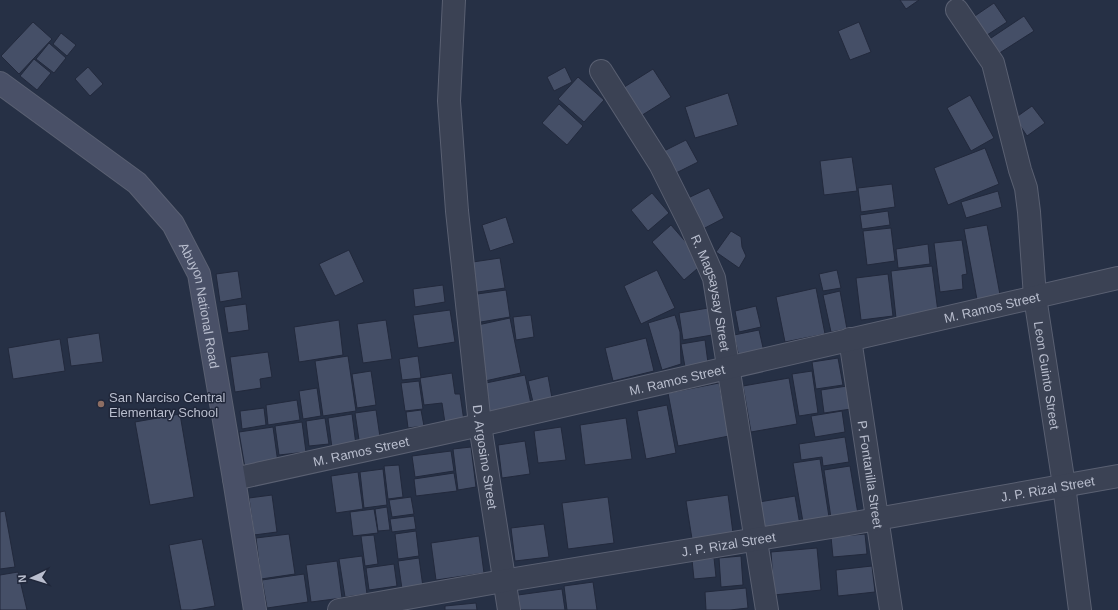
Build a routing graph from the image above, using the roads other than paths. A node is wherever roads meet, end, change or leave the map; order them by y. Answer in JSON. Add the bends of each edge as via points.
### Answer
{"nodes":[{"id":1,"x":454,"y":0,"type":"edge"},
{"id":2,"x":957,"y":10,"type":"dead end"},
{"id":3,"x":601,"y":71,"type":"dead end"},
{"id":4,"x":0,"y":83,"type":"edge"},
{"id":5,"x":1118,"y":278,"type":"edge"},
{"id":6,"x":1035,"y":297,"type":"junction"},
{"id":7,"x":850,"y":339,"type":"junction"},
{"id":8,"x":729,"y":368,"type":"junction"},
{"id":9,"x":480,"y":425,"type":"junction"},
{"id":10,"x":1118,"y":476,"type":"edge"},
{"id":11,"x":234,"y":479,"type":"junction"},
{"id":12,"x":1064,"y":486,"type":"junction"},
{"id":13,"x":877,"y":519,"type":"junction"},
{"id":14,"x":756,"y":539,"type":"junction"},
{"id":15,"x":503,"y":581,"type":"junction"},
{"id":16,"x":256,"y":610,"type":"edge"},
{"id":17,"x":339,"y":610,"type":"edge"},
{"id":18,"x":508,"y":610,"type":"edge"},
{"id":19,"x":768,"y":610,"type":"edge"},
{"id":20,"x":891,"y":610,"type":"edge"},
{"id":21,"x":1080,"y":610,"type":"edge"}],
"edges":[{"from":1,"to":9,"type":"street","name":"D. Argosino Street","via":[[449,101],[457,211]]},
{"from":2,"to":6,"type":"street","name":"Leon Guinto Street","via":[[993,63],[1026,188],[1030,212]]},
{"from":3,"to":8,"type":"street","name":"R. Magsaysay Street","via":[[660,164],[714,278]]},
{"from":4,"to":11,"type":"street","name":"Abuyon National Road","via":[[137,183],[173,224],[199,274]]},
{"from":5,"to":6,"type":"street","name":"M. Ramos Street"},
{"from":6,"to":7,"type":"street","name":"M. Ramos Street"},
{"from":6,"to":12,"type":"street","name":"Leon Guinto Street"},
{"from":7,"to":8,"type":"street","name":"M. Ramos Street"},
{"from":7,"to":13,"type":"street","name":"P. Fontanilla Street"},
{"from":8,"to":9,"type":"street","name":"M. Ramos Street"},
{"from":8,"to":14,"type":"street","name":"R. Magsaysay Street"},
{"from":9,"to":11,"type":"street","name":"M. Ramos Street"},
{"from":9,"to":15,"type":"street","name":"D. Argosino Street"},
{"from":10,"to":12,"type":"street","name":"J. P. Rizal Street"},
{"from":11,"to":16,"type":"street","name":"Abuyon National Road"},
{"from":12,"to":13,"type":"street","name":"J. P. Rizal Street"},
{"from":12,"to":21,"type":"street","name":"Leon Guinto Street"},
{"from":13,"to":14,"type":"street","name":"J. P. Rizal Street"},
{"from":13,"to":20,"type":"street","name":"P. Fontanilla Street"},
{"from":14,"to":15,"type":"street","name":"J. P. Rizal Street"},
{"from":14,"to":19,"type":"street","name":"R. Magsaysay Street"},
{"from":15,"to":17,"type":"street","name":"J. P. Rizal Street"},
{"from":15,"to":18,"type":"street","name":"D. Argosino Street"}]}
